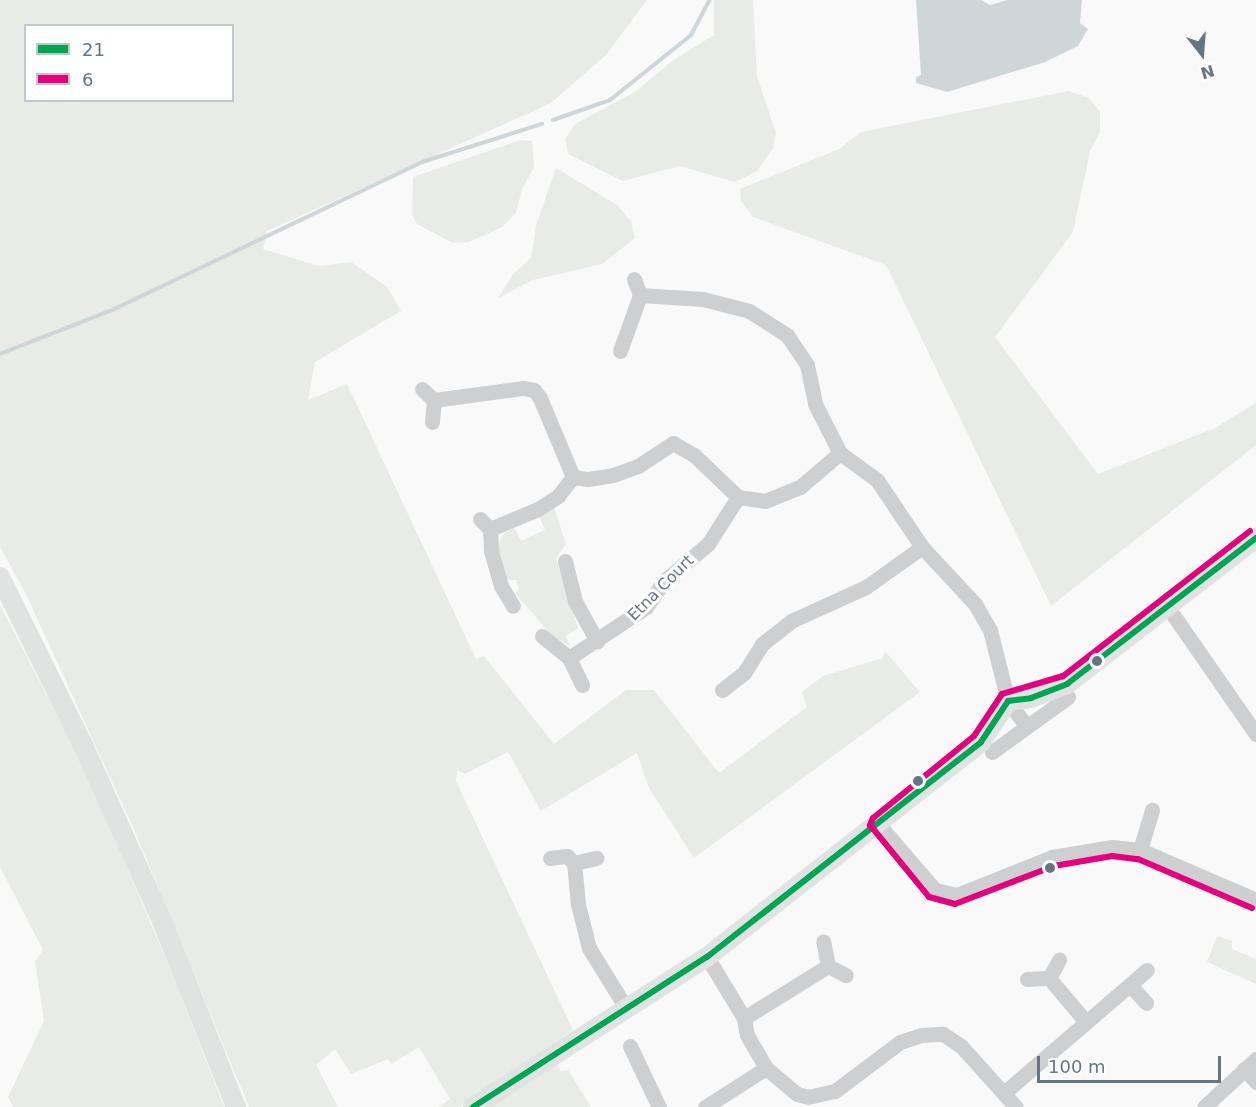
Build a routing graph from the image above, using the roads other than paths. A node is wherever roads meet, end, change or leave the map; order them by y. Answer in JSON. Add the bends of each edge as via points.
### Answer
{"nodes":[{"id":1,"x":634,"y":279,"type":"dead end"},
{"id":2,"x":640,"y":295,"type":"junction"},
{"id":3,"x":620,"y":351,"type":"dead end"},
{"id":4,"x":422,"y":389,"type":"dead end"},
{"id":5,"x":434,"y":400,"type":"junction"},
{"id":6,"x":432,"y":422,"type":"dead end"},
{"id":7,"x":840,"y":453,"type":"junction"},
{"id":8,"x":573,"y":477,"type":"junction"},
{"id":9,"x":738,"y":497,"type":"junction"},
{"id":10,"x":1256,"y":538,"type":"edge"},
{"id":11,"x":922,"y":547,"type":"junction"},
{"id":12,"x":565,"y":561,"type":"dead end"},
{"id":13,"x":0,"y":577,"type":"edge"},
{"id":14,"x":513,"y":606,"type":"dead end"},
{"id":15,"x":1167,"y":606,"type":"junction"},
{"id":16,"x":542,"y":636,"type":"dead end"},
{"id":17,"x":597,"y":641,"type":"junction"},
{"id":18,"x":569,"y":658,"type":"junction"},
{"id":19,"x":582,"y":685,"type":"dead end"},
{"id":20,"x":722,"y":690,"type":"dead end"},
{"id":21,"x":1068,"y":697,"type":"dead end"},
{"id":22,"x":1008,"y":701,"type":"junction"},
{"id":23,"x":1026,"y":726,"type":"junction"},
{"id":24,"x":1256,"y":734,"type":"edge"},
{"id":25,"x":992,"y":752,"type":"dead end"},
{"id":26,"x":1152,"y":810,"type":"dead end"},
{"id":27,"x":879,"y":825,"type":"junction"},
{"id":28,"x":1140,"y":850,"type":"junction"},
{"id":29,"x":550,"y":858,"type":"dead end"},
{"id":30,"x":596,"y":858,"type":"dead end"},
{"id":31,"x":574,"y":863,"type":"junction"},
{"id":32,"x":1256,"y":900,"type":"edge"},
{"id":33,"x":823,"y":941,"type":"dead end"},
{"id":34,"x":707,"y":957,"type":"junction"},
{"id":35,"x":1059,"y":960,"type":"dead end"},
{"id":36,"x":828,"y":966,"type":"junction"},
{"id":37,"x":1147,"y":970,"type":"dead end"},
{"id":38,"x":846,"y":975,"type":"dead end"},
{"id":39,"x":1049,"y":978,"type":"junction"},
{"id":40,"x":1027,"y":979,"type":"dead end"},
{"id":41,"x":1130,"y":985,"type":"junction"},
{"id":42,"x":1146,"y":1004,"type":"dead end"},
{"id":43,"x":626,"y":1008,"type":"junction"},
{"id":44,"x":744,"y":1018,"type":"junction"},
{"id":45,"x":1086,"y":1022,"type":"junction"},
{"id":46,"x":630,"y":1046,"type":"dead end"},
{"id":47,"x":1250,"y":1064,"type":"edge"},
{"id":48,"x":766,"y":1068,"type":"junction"},
{"id":49,"x":1256,"y":1082,"type":"edge"},
{"id":50,"x":1005,"y":1092,"type":"junction"},
{"id":51,"x":808,"y":1102,"type":"edge"},
{"id":52,"x":236,"y":1107,"type":"edge"},
{"id":53,"x":473,"y":1107,"type":"edge"},
{"id":54,"x":659,"y":1107,"type":"edge"},
{"id":55,"x":705,"y":1107,"type":"edge"},
{"id":56,"x":1016,"y":1107,"type":"edge"},
{"id":57,"x":1204,"y":1107,"type":"edge"}],
"edges":[{"from":1,"to":2,"type":"street"},
{"from":2,"to":3,"type":"street"},
{"from":2,"to":7,"type":"street","via":[[703,299],[737,308],[787,335],[807,365],[815,404]]},
{"from":4,"to":5,"type":"street"},
{"from":5,"to":6,"type":"street"},
{"from":5,"to":8,"type":"street","via":[[534,390]]},
{"from":7,"to":9,"type":"street","via":[[800,487],[765,501]]},
{"from":7,"to":11,"type":"street","via":[[877,480]]},
{"from":8,"to":9,"type":"street","via":[[613,475],[638,466],[673,443],[694,455]]},
{"from":8,"to":14,"type":"street","via":[[558,496],[538,509],[485,524],[501,586]]},
{"from":9,"to":17,"type":"street","name":"Etna Court","via":[[708,544],[672,574],[630,621]]},
{"from":10,"to":15,"type":"main road"},
{"from":11,"to":20,"type":"street","via":[[866,587],[791,621],[762,644],[744,673]]},
{"from":11,"to":22,"type":"street","via":[[975,604],[990,630]]},
{"from":12,"to":17,"type":"street","via":[[575,601]]},
{"from":13,"to":52,"type":"main road","via":[[83,745],[162,921]]},
{"from":15,"to":22,"type":"main road","via":[[1067,684],[1031,698]]},
{"from":15,"to":24,"type":"street"},
{"from":16,"to":18,"type":"street"},
{"from":17,"to":18,"type":"street","name":"Etna Court"},
{"from":18,"to":19,"type":"street"},
{"from":21,"to":23,"type":"street"},
{"from":22,"to":23,"type":"street"},
{"from":22,"to":27,"type":"main road","via":[[981,742]]},
{"from":23,"to":25,"type":"street"},
{"from":26,"to":28,"type":"street"},
{"from":27,"to":28,"type":"street","via":[[935,890],[957,895],[1052,857],[1095,849]]},
{"from":27,"to":34,"type":"main road"},
{"from":28,"to":32,"type":"street"},
{"from":29,"to":31,"type":"street","via":[[567,856]]},
{"from":30,"to":31,"type":"street"},
{"from":31,"to":43,"type":"street","via":[[578,904],[589,948]]},
{"from":33,"to":36,"type":"street"},
{"from":34,"to":43,"type":"main road"},
{"from":34,"to":44,"type":"street"},
{"from":35,"to":39,"type":"street"},
{"from":36,"to":38,"type":"street"},
{"from":36,"to":44,"type":"street"},
{"from":37,"to":41,"type":"street"},
{"from":39,"to":40,"type":"street"},
{"from":39,"to":45,"type":"street"},
{"from":41,"to":42,"type":"street"},
{"from":41,"to":45,"type":"street"},
{"from":43,"to":53,"type":"main road"},
{"from":44,"to":48,"type":"street","via":[[747,1035]]},
{"from":45,"to":50,"type":"street"},
{"from":46,"to":54,"type":"street"},
{"from":47,"to":49,"type":"street"},
{"from":47,"to":57,"type":"street"},
{"from":48,"to":51,"type":"street","via":[[787,1089]]},
{"from":48,"to":55,"type":"street"},
{"from":50,"to":51,"type":"street","via":[[944,1034],[921,1035],[900,1042],[835,1091]]},
{"from":50,"to":56,"type":"street"}]}
